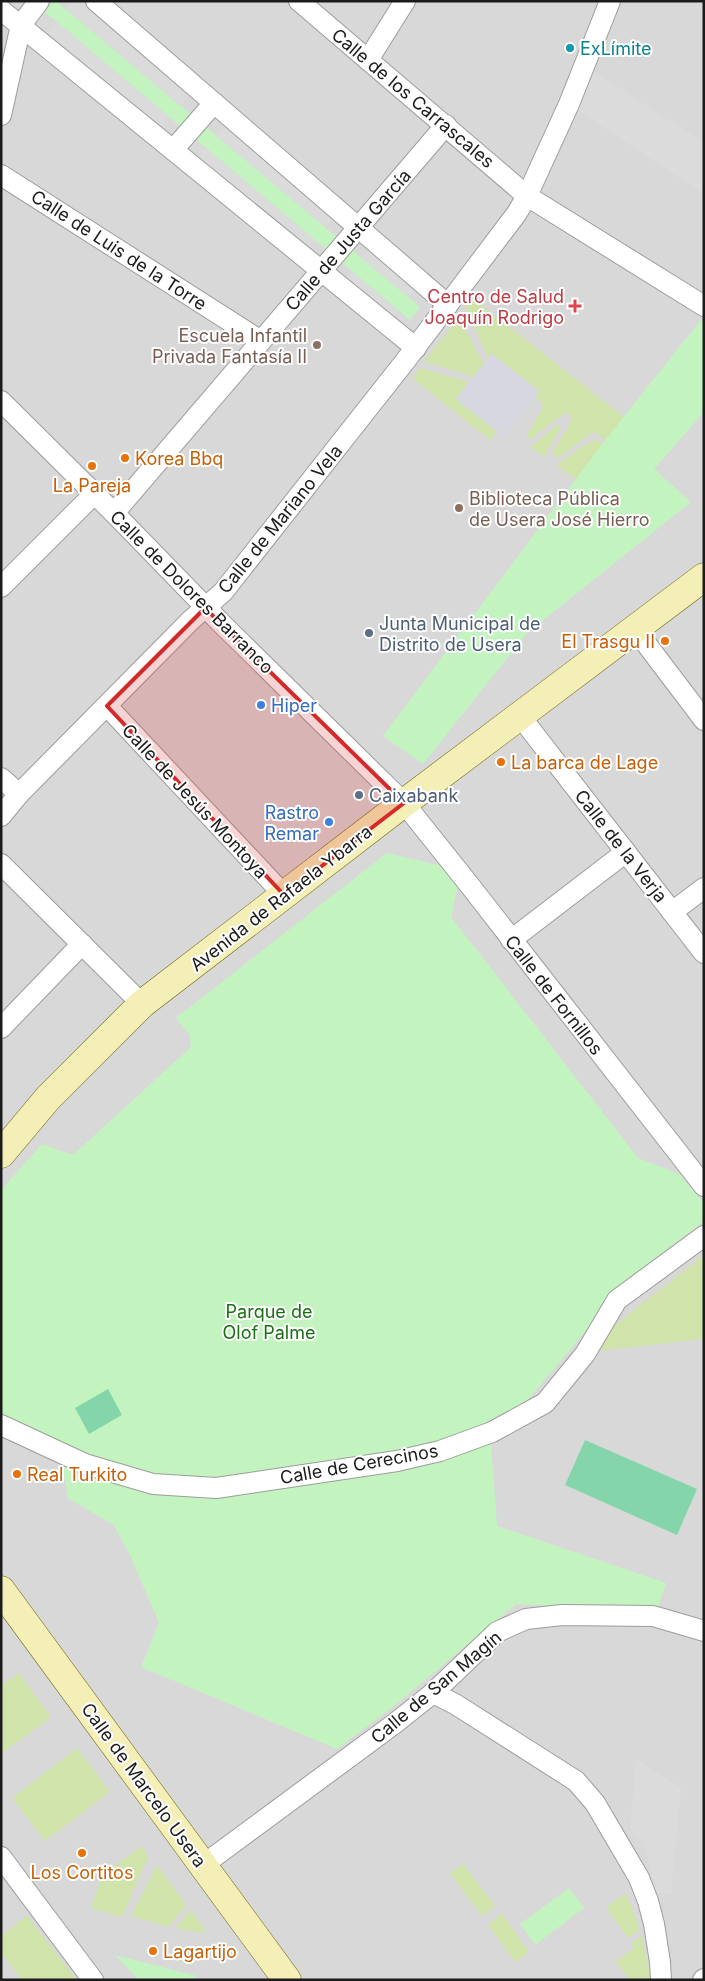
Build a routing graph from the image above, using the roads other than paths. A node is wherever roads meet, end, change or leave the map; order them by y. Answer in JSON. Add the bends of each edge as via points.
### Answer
{"nodes":[{"id":1,"x":39,"y":1,"type":"edge"},
{"id":2,"x":96,"y":1,"type":"edge"},
{"id":3,"x":299,"y":1,"type":"edge"},
{"id":4,"x":405,"y":1,"type":"edge"},
{"id":5,"x":610,"y":1,"type":"edge"},
{"id":6,"x":1,"y":10,"type":"edge"},
{"id":7,"x":21,"y":26,"type":"junction"},
{"id":8,"x":368,"y":60,"type":"junction"},
{"id":9,"x":214,"y":103,"type":"junction"},
{"id":10,"x":1,"y":115,"type":"edge"},
{"id":11,"x":446,"y":126,"type":"junction"},
{"id":12,"x":174,"y":150,"type":"junction"},
{"id":13,"x":1,"y":175,"type":"edge"},
{"id":14,"x":527,"y":196,"type":"junction"},
{"id":15,"x":358,"y":229,"type":"junction"},
{"id":16,"x":321,"y":272,"type":"junction"},
{"id":17,"x":448,"y":305,"type":"junction"},
{"id":18,"x":704,"y":306,"type":"edge"},
{"id":19,"x":261,"y":341,"type":"junction"},
{"id":20,"x":416,"y":348,"type":"junction"},
{"id":21,"x":1,"y":401,"type":"edge"},
{"id":22,"x":94,"y":494,"type":"junction"},
{"id":23,"x":114,"y":513,"type":"junction"},
{"id":24,"x":704,"y":577,"type":"edge"},
{"id":25,"x":1,"y":587,"type":"edge"},
{"id":26,"x":205,"y":608,"type":"junction"},
{"id":27,"x":635,"y":629,"type":"junction"},
{"id":28,"x":107,"y":706,"type":"junction"},
{"id":29,"x":520,"y":716,"type":"junction"},
{"id":30,"x":704,"y":720,"type":"edge"},
{"id":31,"x":1,"y":778,"type":"edge"},
{"id":32,"x":19,"y":794,"type":"junction"},
{"id":33,"x":404,"y":804,"type":"junction"},
{"id":34,"x":1,"y":816,"type":"edge"},
{"id":35,"x":626,"y":852,"type":"junction"},
{"id":36,"x":1,"y":864,"type":"edge"},
{"id":37,"x":704,"y":888,"type":"edge"},
{"id":38,"x":284,"y":895,"type":"junction"},
{"id":39,"x":672,"y":912,"type":"junction"},
{"id":40,"x":511,"y":940,"type":"junction"},
{"id":41,"x":82,"y":944,"type":"junction"},
{"id":42,"x":704,"y":953,"type":"edge"},
{"id":43,"x":142,"y":1004,"type":"junction"},
{"id":44,"x":1,"y":1028,"type":"edge"},
{"id":45,"x":1,"y":1154,"type":"edge"},
{"id":46,"x":704,"y":1186,"type":"edge"},
{"id":47,"x":704,"y":1236,"type":"edge"},
{"id":48,"x":1,"y":1425,"type":"edge"},
{"id":49,"x":1,"y":1590,"type":"edge"},
{"id":50,"x":704,"y":1631,"type":"edge"},
{"id":51,"x":433,"y":1693,"type":"junction"},
{"id":52,"x":1,"y":1857,"type":"edge"},
{"id":53,"x":203,"y":1865,"type":"junction"},
{"id":54,"x":93,"y":1980,"type":"edge"},
{"id":55,"x":287,"y":1980,"type":"edge"},
{"id":56,"x":661,"y":1980,"type":"edge"}],
"edges":[{"from":1,"to":7,"type":"street"},
{"from":2,"to":9,"type":"street"},
{"from":3,"to":8,"type":"street","name":"Calle de los Carrascales"},
{"from":4,"to":8,"type":"street"},
{"from":5,"to":14,"type":"street","name":"Calle de Mariano Vela","via":[[569,104]]},
{"from":6,"to":7,"type":"street"},
{"from":7,"to":10,"type":"street"},
{"from":7,"to":12,"type":"street"},
{"from":8,"to":11,"type":"street","name":"Calle de los Carrascales"},
{"from":9,"to":12,"type":"street"},
{"from":9,"to":15,"type":"street"},
{"from":11,"to":14,"type":"street","name":"Calle de los Carrascales"},
{"from":11,"to":15,"type":"street","name":"Calle de Justa García"},
{"from":12,"to":16,"type":"street"},
{"from":13,"to":19,"type":"street","name":"Calle de Luis de la Torre"},
{"from":14,"to":17,"type":"street","name":"Calle de Mariano Vela"},
{"from":14,"to":18,"type":"street","name":"Calle de los Carrascales"},
{"from":15,"to":16,"type":"street","name":"Calle de Justa García"},
{"from":15,"to":17,"type":"street"},
{"from":16,"to":19,"type":"street","name":"Calle de Justa García"},
{"from":16,"to":20,"type":"street"},
{"from":17,"to":20,"type":"street","name":"Calle de Mariano Vela"},
{"from":19,"to":23,"type":"street","name":"Calle de Justa García"},
{"from":20,"to":26,"type":"street","name":"Calle de Mariano Vela","via":[[224,592]]},
{"from":21,"to":22,"type":"street","name":"Calle de Dolores Barranco"},
{"from":22,"to":23,"type":"street","name":"Calle de Dolores Barranco"},
{"from":22,"to":25,"type":"street"},
{"from":23,"to":26,"type":"street","name":"Calle de Dolores Barranco"},
{"from":24,"to":27,"type":"main road","name":"Avenida de Rafaela Ybarra"},
{"from":26,"to":28,"type":"street","name":"Calle de Mariano Vela"},
{"from":26,"to":33,"type":"street","name":"Calle de Dolores Barranco"},
{"from":27,"to":29,"type":"main road","name":"Avenida de Rafaela Ybarra"},
{"from":27,"to":30,"type":"street"},
{"from":28,"to":32,"type":"street","name":"Calle de Mariano Vela"},
{"from":28,"to":38,"type":"street","name":"Calle de Jesús Montoya"},
{"from":29,"to":33,"type":"main road","name":"Avenida de Rafaela Ybarra"},
{"from":29,"to":35,"type":"street","name":"Calle de la Verja"},
{"from":31,"to":32,"type":"street"},
{"from":32,"to":34,"type":"street","name":"Calle de Mariano Vela"},
{"from":33,"to":38,"type":"main road","name":"Avenida de Rafaela Ybarra"},
{"from":33,"to":40,"type":"street","name":"Calle de Fornillos"},
{"from":35,"to":39,"type":"street","name":"Calle de la Verja"},
{"from":35,"to":40,"type":"street"},
{"from":36,"to":41,"type":"street"},
{"from":37,"to":39,"type":"street"},
{"from":38,"to":43,"type":"main road","name":"Avenida de Rafaela Ybarra"},
{"from":39,"to":42,"type":"street","name":"Calle de la Verja"},
{"from":40,"to":46,"type":"street","name":"Calle de Fornillos"},
{"from":41,"to":43,"type":"street"},
{"from":41,"to":44,"type":"street"},
{"from":43,"to":45,"type":"main road","name":"Avenida de Rafaela Ybarra","via":[[48,1098]]},
{"from":47,"to":48,"type":"street","name":"Calle de Cerecinos","via":[[616,1300],[585,1354],[545,1403],[492,1432],[440,1451],[397,1461],[216,1488],[152,1484],[85,1464]]},
{"from":49,"to":53,"type":"main road","name":"Calle de Marcelo Usera"},
{"from":50,"to":51,"type":"street","name":"Calle de San Magín","via":[[653,1616],[562,1615],[526,1619],[497,1632]]},
{"from":51,"to":53,"type":"street","name":"Calle de San Magín"},
{"from":51,"to":56,"type":"street","via":[[576,1781],[595,1803],[639,1878],[648,1901]]},
{"from":52,"to":54,"type":"street"},
{"from":53,"to":55,"type":"main road","name":"Calle de Marcelo Usera"}]}
